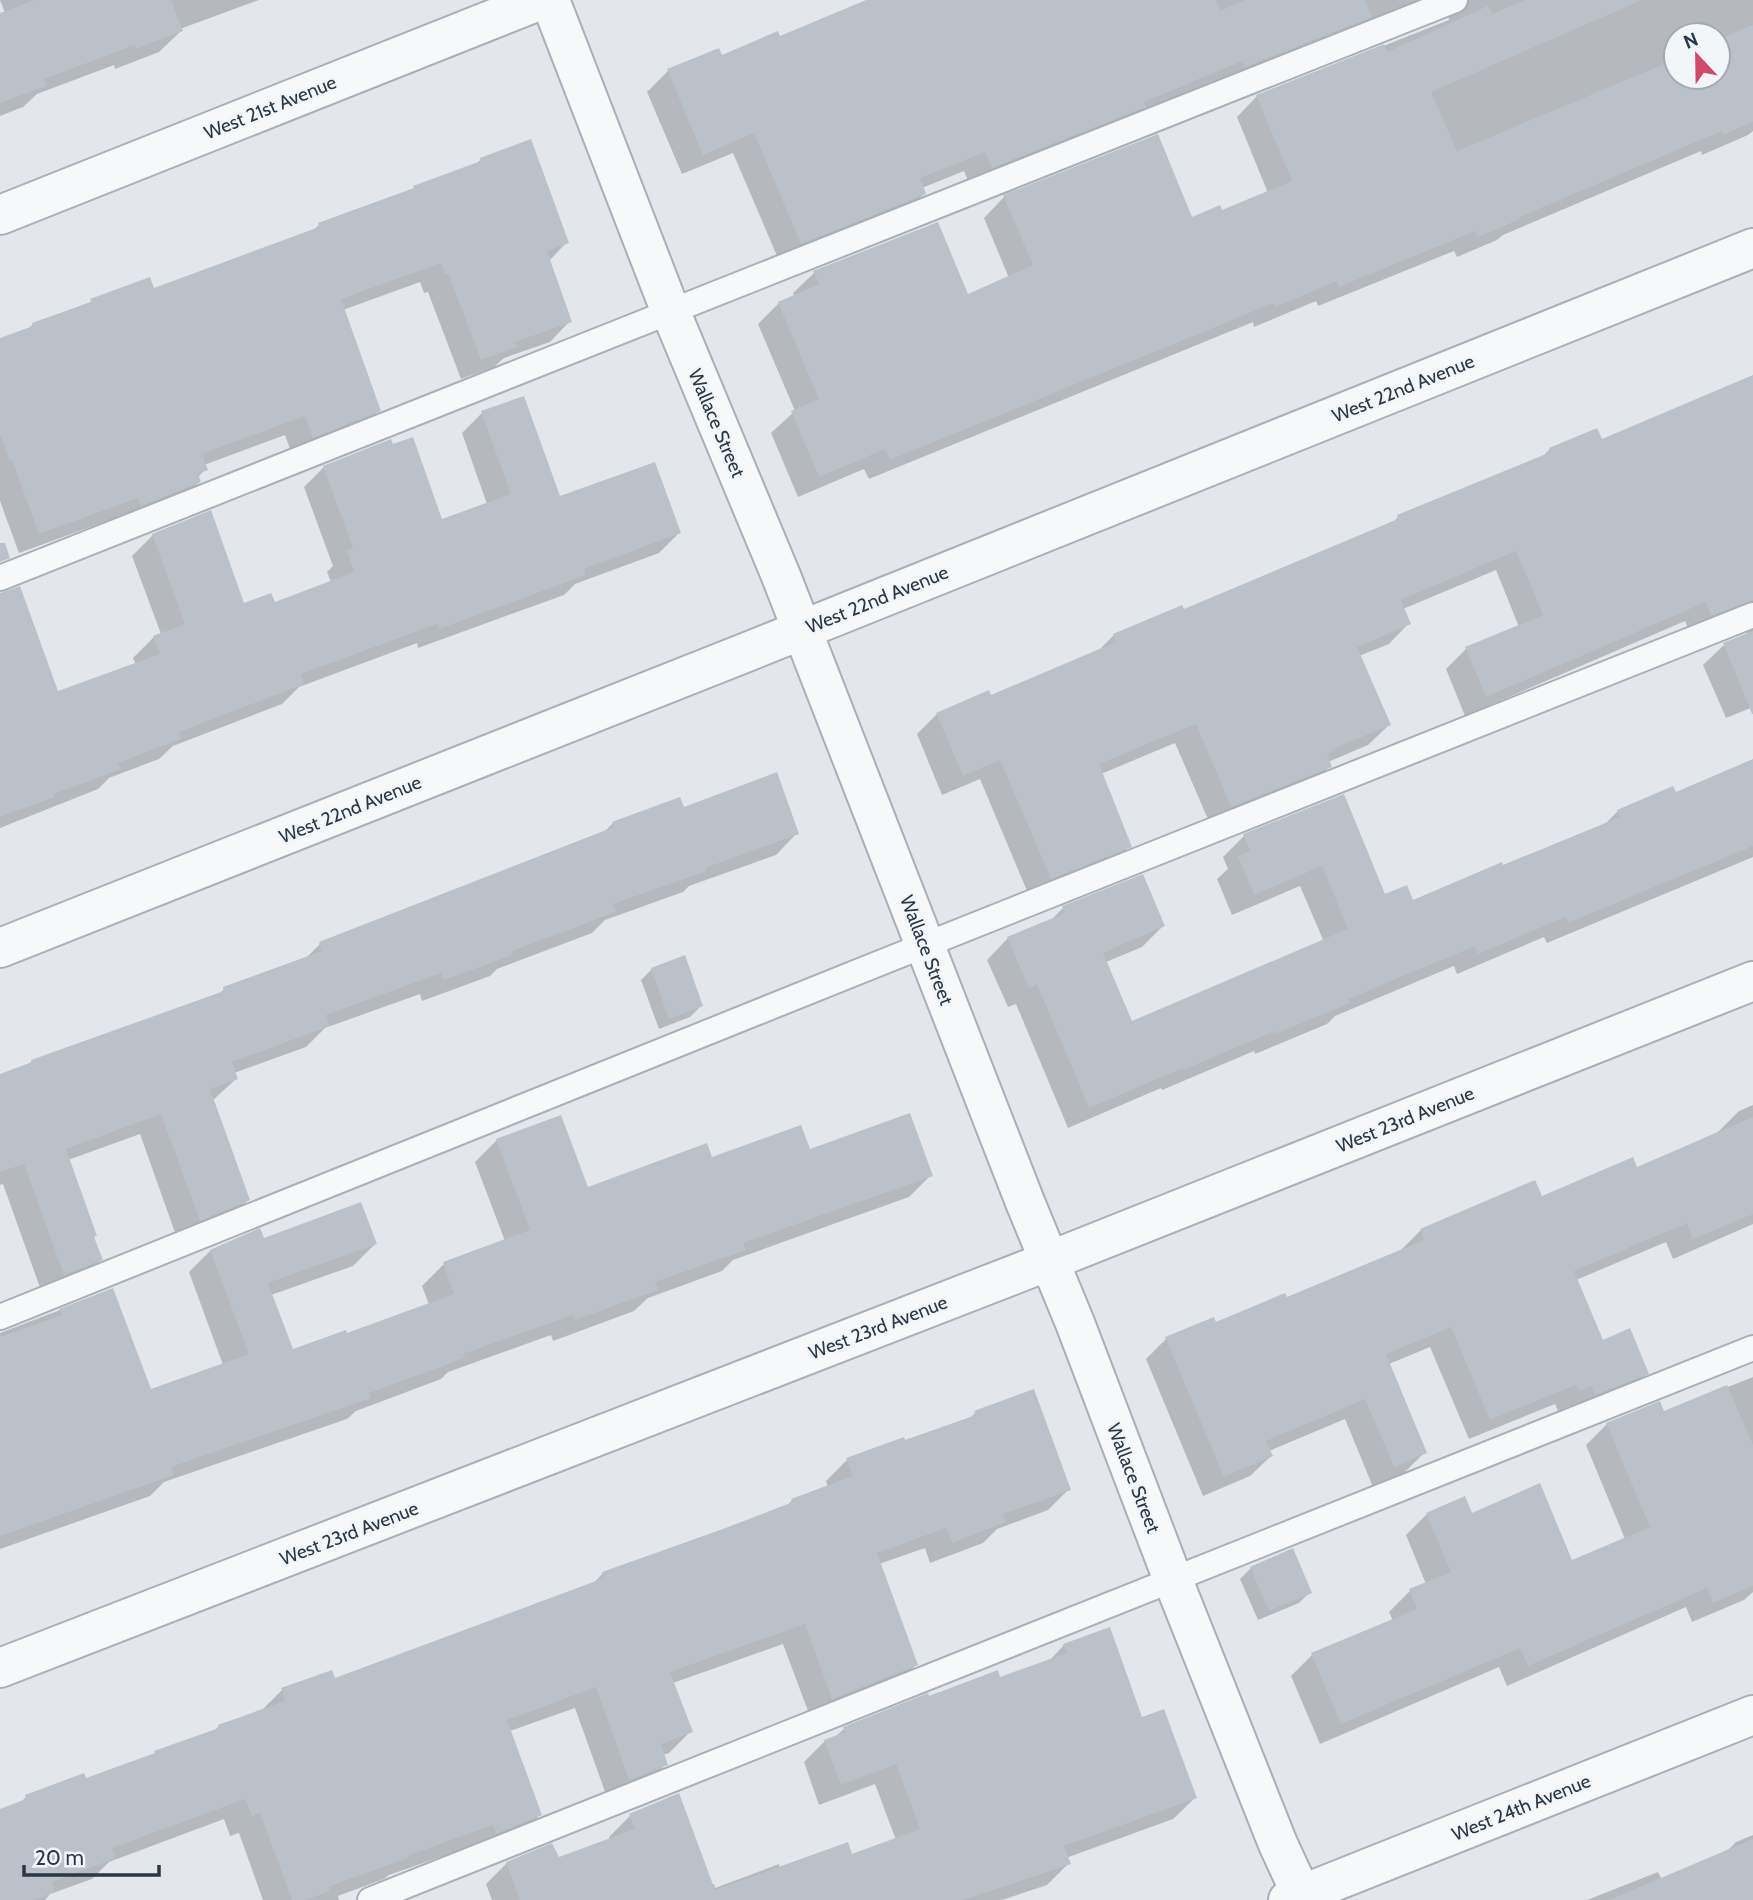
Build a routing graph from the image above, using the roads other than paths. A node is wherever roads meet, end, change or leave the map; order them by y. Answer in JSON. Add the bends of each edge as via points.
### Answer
{"nodes":[{"id":1,"x":541,"y":0,"type":"edge"},
{"id":2,"x":550,"y":0,"type":"edge"},
{"id":3,"x":1455,"y":0,"type":"edge"},
{"id":4,"x":0,"y":215,"type":"edge"},
{"id":5,"x":1753,"y":248,"type":"edge"},
{"id":6,"x":670,"y":310,"type":"junction"},
{"id":7,"x":0,"y":578,"type":"edge"},
{"id":8,"x":1753,"y":615,"type":"edge"},
{"id":9,"x":802,"y":630,"type":"junction"},
{"id":10,"x":925,"y":945,"type":"junction"},
{"id":11,"x":0,"y":948,"type":"edge"},
{"id":12,"x":1753,"y":981,"type":"edge"},
{"id":13,"x":1049,"y":1261,"type":"junction"},
{"id":14,"x":0,"y":1317,"type":"edge"},
{"id":15,"x":1753,"y":1348,"type":"edge"},
{"id":16,"x":1173,"y":1580,"type":"junction"},
{"id":17,"x":0,"y":1668,"type":"edge"},
{"id":18,"x":1753,"y":1715,"type":"edge"},
{"id":19,"x":1298,"y":1898,"type":"edge"},
{"id":20,"x":370,"y":1900,"type":"edge"}],
"edges":[{"from":1,"to":4,"type":"street","name":"West 21st Avenue"},
{"from":2,"to":6,"type":"street","name":"Wallace Street"},
{"from":3,"to":6,"type":"lane"},
{"from":5,"to":9,"type":"street","name":"West 22nd Avenue"},
{"from":6,"to":7,"type":"lane"},
{"from":6,"to":9,"type":"street","name":"Wallace Street"},
{"from":8,"to":10,"type":"lane"},
{"from":9,"to":10,"type":"street","name":"Wallace Street"},
{"from":9,"to":11,"type":"street","name":"West 22nd Avenue"},
{"from":10,"to":13,"type":"street","name":"Wallace Street"},
{"from":10,"to":14,"type":"lane"},
{"from":12,"to":13,"type":"street","name":"West 23rd Avenue"},
{"from":13,"to":16,"type":"street","name":"Wallace Street"},
{"from":13,"to":17,"type":"street","name":"West 23rd Avenue"},
{"from":15,"to":16,"type":"lane"},
{"from":16,"to":19,"type":"street","name":"Wallace Street"},
{"from":16,"to":20,"type":"lane"},
{"from":18,"to":19,"type":"street","name":"West 24th Avenue"}]}
